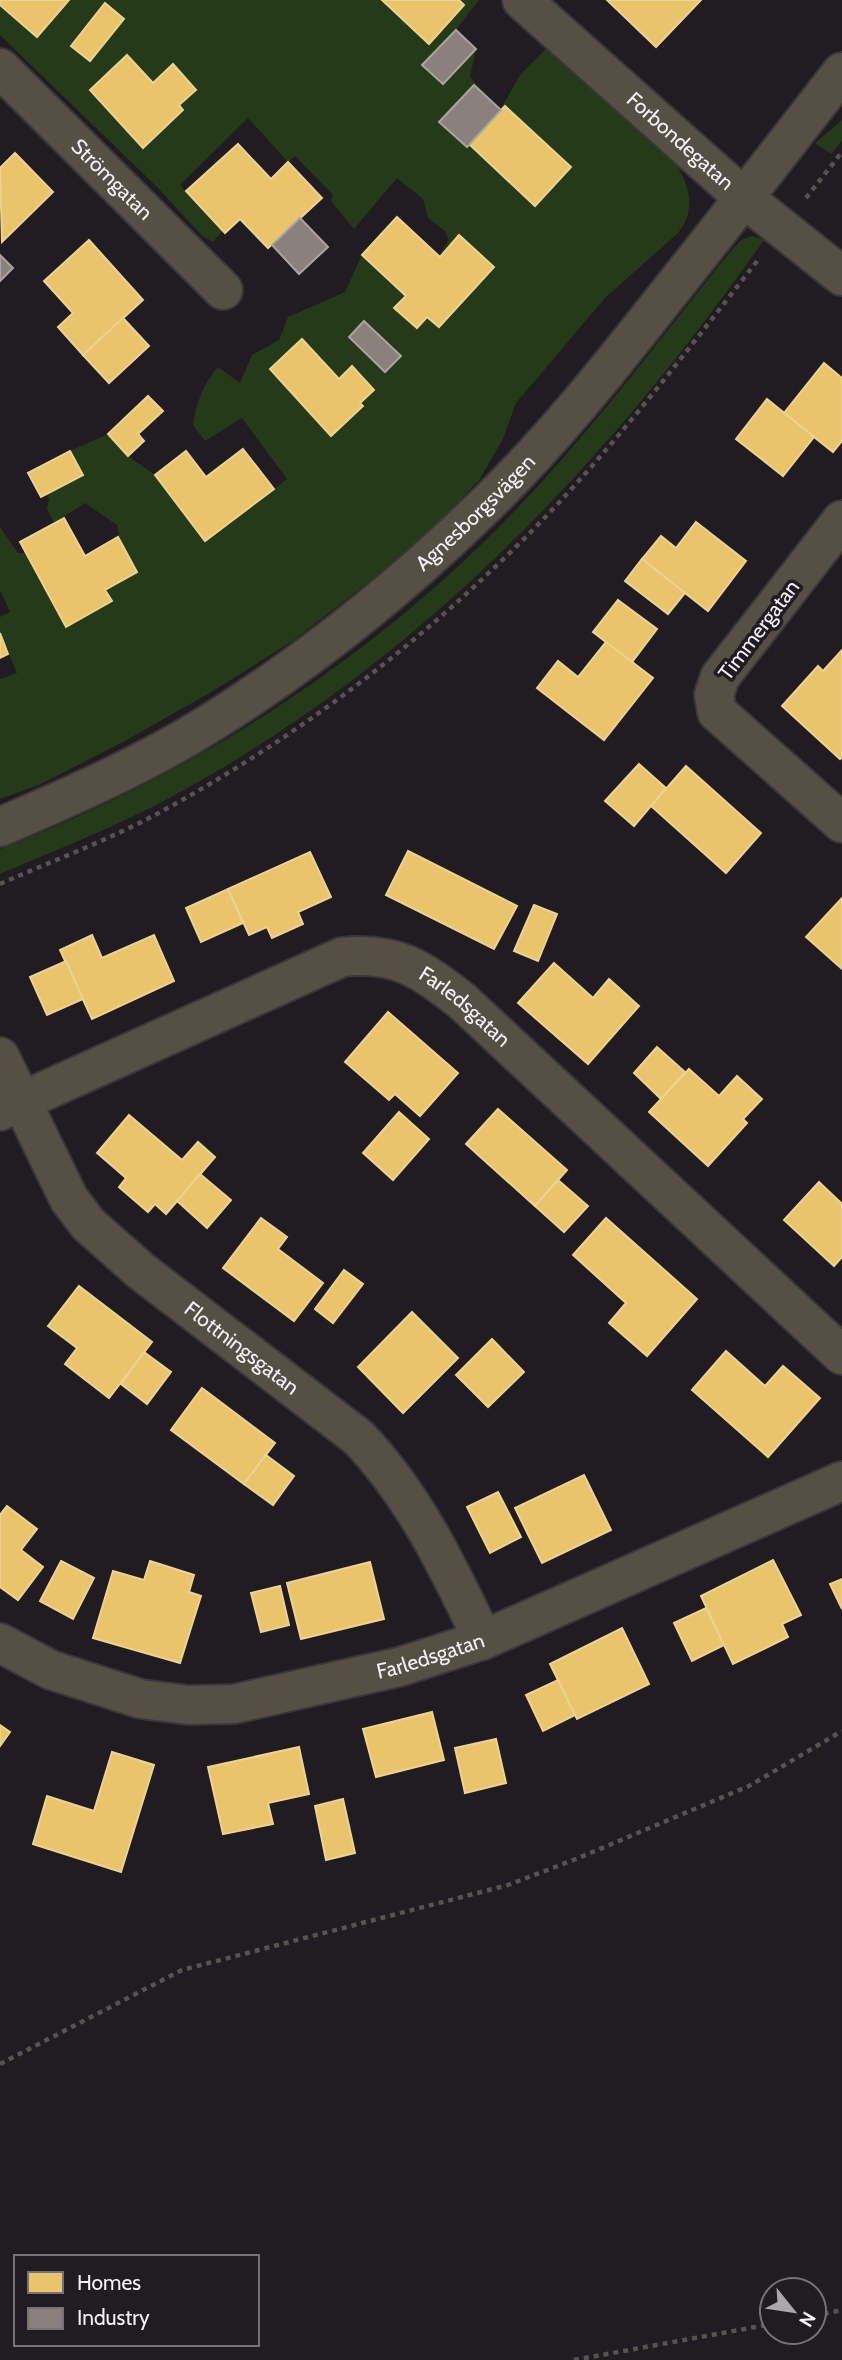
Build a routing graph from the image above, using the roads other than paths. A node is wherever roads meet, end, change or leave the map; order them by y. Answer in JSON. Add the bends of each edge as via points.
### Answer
{"nodes":[{"id":1,"x":522,"y":0,"type":"edge"},
{"id":2,"x":0,"y":68,"type":"edge"},
{"id":3,"x":842,"y":72,"type":"edge"},
{"id":4,"x":744,"y":198,"type":"junction"},
{"id":5,"x":842,"y":276,"type":"edge"},
{"id":6,"x":223,"y":290,"type":"dead end"},
{"id":7,"x":842,"y":520,"type":"edge"},
{"id":8,"x":842,"y":822,"type":"edge"},
{"id":9,"x":0,"y":827,"type":"edge"},
{"id":10,"x":0,"y":1057,"type":"edge"},
{"id":11,"x":10,"y":1107,"type":"edge"},
{"id":12,"x":842,"y":1355,"type":"edge"},
{"id":13,"x":842,"y":1481,"type":"edge"},
{"id":14,"x":483,"y":1640,"type":"junction"},
{"id":15,"x":0,"y":1643,"type":"edge"}],
"edges":[{"from":1,"to":4,"type":"street","name":"Forbondegatan"},
{"from":2,"to":6,"type":"street","name":"Strömgatan"},
{"from":3,"to":4,"type":"street","name":"Agnesborgsvägen"},
{"from":4,"to":5,"type":"street","name":"Forbondegatan"},
{"from":4,"to":9,"type":"street","name":"Agnesborgsvägen","via":[[554,431],[476,514],[388,594],[307,658],[211,723],[136,766]]},
{"from":7,"to":8,"type":"street","name":"Timmergatan","via":[[720,677],[714,695],[717,712]]},
{"from":10,"to":11,"type":"street","name":"Flottningsgatan"},
{"from":11,"to":12,"type":"street","name":"Farledsgatan","via":[[342,957],[370,954],[400,960],[462,1001]]},
{"from":11,"to":14,"type":"street","name":"Flottningsgatan","via":[[88,1224],[141,1271],[329,1412],[388,1469],[431,1534]]},
{"from":13,"to":14,"type":"street","name":"Farledsgatan"},
{"from":14,"to":15,"type":"street","name":"Farledsgatan","via":[[312,1689],[234,1704],[188,1705],[99,1687],[51,1670]]}]}
